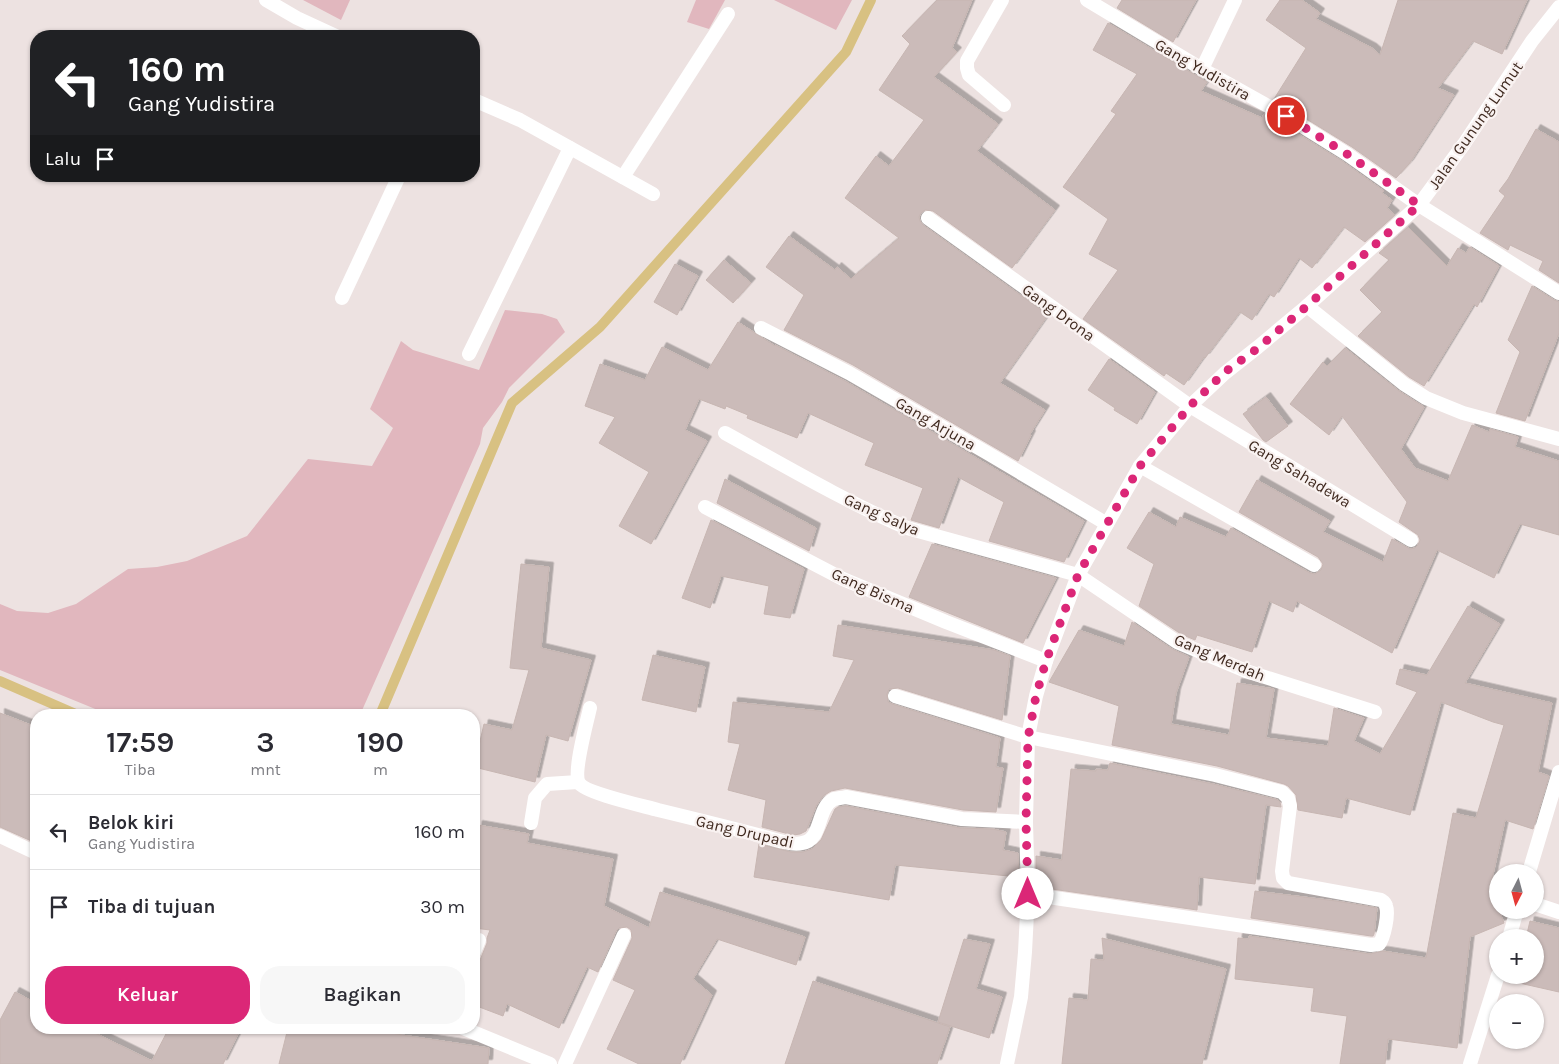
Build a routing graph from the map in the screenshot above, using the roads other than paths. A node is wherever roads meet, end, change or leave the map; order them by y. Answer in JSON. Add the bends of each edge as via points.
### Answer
{"nodes":[{"id":1,"x":266,"y":0,"type":"edge"},
{"id":2,"x":1002,"y":0,"type":"edge"},
{"id":3,"x":1087,"y":0,"type":"edge"},
{"id":4,"x":1235,"y":0,"type":"edge"},
{"id":5,"x":1559,"y":7,"type":"edge"},
{"id":6,"x":728,"y":14,"type":"dead end"},
{"id":7,"x":323,"y":30,"type":"edge"},
{"id":8,"x":1202,"y":69,"type":"junction"},
{"id":9,"x":480,"y":103,"type":"edge"},
{"id":10,"x":1004,"y":105,"type":"dead end"},
{"id":11,"x":570,"y":148,"type":"junction"},
{"id":12,"x":623,"y":177,"type":"junction"},
{"id":13,"x":396,"y":182,"type":"edge"},
{"id":14,"x":653,"y":194,"type":"dead end"},
{"id":15,"x":1419,"y":205,"type":"junction"},
{"id":16,"x":928,"y":218,"type":"dead end"},
{"id":17,"x":1559,"y":293,"type":"edge"},
{"id":18,"x":342,"y":298,"type":"dead end"},
{"id":19,"x":1307,"y":306,"type":"junction"},
{"id":20,"x":761,"y":328,"type":"dead end"},
{"id":21,"x":469,"y":354,"type":"dead end"},
{"id":22,"x":1190,"y":406,"type":"junction"},
{"id":23,"x":726,"y":433,"type":"dead end"},
{"id":24,"x":1559,"y":439,"type":"edge"},
{"id":25,"x":1140,"y":466,"type":"junction"},
{"id":26,"x":705,"y":507,"type":"dead end"},
{"id":27,"x":1107,"y":524,"type":"junction"},
{"id":28,"x":1411,"y":540,"type":"dead end"},
{"id":29,"x":1314,"y":565,"type":"dead end"},
{"id":30,"x":1078,"y":575,"type":"junction"},
{"id":31,"x":1046,"y":661,"type":"junction"},
{"id":32,"x":895,"y":696,"type":"dead end"},
{"id":33,"x":590,"y":708,"type":"dead end"},
{"id":34,"x":1375,"y":712,"type":"dead end"},
{"id":35,"x":1028,"y":738,"type":"junction"},
{"id":36,"x":1559,"y":772,"type":"edge"},
{"id":37,"x":578,"y":782,"type":"junction"},
{"id":38,"x":1026,"y":822,"type":"junction"},
{"id":39,"x":531,"y":824,"type":"dead end"},
{"id":40,"x":0,"y":836,"type":"edge"},
{"id":41,"x":30,"y":850,"type":"edge"},
{"id":42,"x":1531,"y":864,"type":"edge"},
{"id":43,"x":1028,"y":894,"type":"junction"},
{"id":44,"x":1544,"y":907,"type":"edge"},
{"id":45,"x":1559,"y":912,"type":"edge"},
{"id":46,"x":624,"y":934,"type":"dead end"},
{"id":47,"x":1495,"y":984,"type":"edge"},
{"id":48,"x":478,"y":1034,"type":"edge"},
{"id":49,"x":550,"y":1064,"type":"edge"},
{"id":50,"x":565,"y":1064,"type":"edge"},
{"id":51,"x":1007,"y":1064,"type":"edge"},
{"id":52,"x":1470,"y":1064,"type":"edge"}],
"edges":[{"from":1,"to":7,"type":"street"},
{"from":2,"to":10,"type":"street","via":[[966,68],[969,75]]},
{"from":3,"to":8,"type":"street","name":"Gang Yudistira"},
{"from":4,"to":8,"type":"street"},
{"from":5,"to":15,"type":"street","name":"Jalan Gunung Lumut"},
{"from":6,"to":12,"type":"street"},
{"from":8,"to":15,"type":"street","name":"Gang Yudistira","via":[[1286,116]]},
{"from":9,"to":11,"type":"street"},
{"from":11,"to":12,"type":"street"},
{"from":11,"to":21,"type":"street"},
{"from":12,"to":14,"type":"street"},
{"from":13,"to":18,"type":"street"},
{"from":15,"to":17,"type":"street","name":"Gang Yudistira"},
{"from":15,"to":19,"type":"street","name":"Jalan Gunung Lumut"},
{"from":16,"to":22,"type":"street","name":"Gang Drona"},
{"from":19,"to":22,"type":"street","name":"Jalan Gunung Lumut","via":[[1225,372]]},
{"from":19,"to":24,"type":"street","via":[[1426,398],[1463,414]]},
{"from":20,"to":27,"type":"street","name":"Gang Arjuna","via":[[857,378]]},
{"from":22,"to":25,"type":"street","name":"Jalan Gunung Lumut"},
{"from":22,"to":28,"type":"street","name":"Gang Sahadewa"},
{"from":23,"to":30,"type":"street","name":"Gang Salya","via":[[829,490],[907,528]]},
{"from":25,"to":27,"type":"street","name":"Jalan Gunung Lumut"},
{"from":25,"to":29,"type":"street"},
{"from":26,"to":31,"type":"street","name":"Gang Bisma","via":[[843,579]]},
{"from":27,"to":30,"type":"street","name":"Jalan Gunung Lumut"},
{"from":30,"to":31,"type":"street","name":"Jalan Gunung Lumut"},
{"from":30,"to":34,"type":"street","name":"Gang Merdah","via":[[1177,642],[1246,671]]},
{"from":31,"to":35,"type":"street","name":"Jalan Gunung Lumut"},
{"from":32,"to":35,"type":"street"},
{"from":33,"to":37,"type":"street","via":[[578,761]]},
{"from":35,"to":38,"type":"street","name":"Jalan Gunung Lumut"},
{"from":35,"to":43,"type":"street","via":[[1215,775],[1282,792],[1290,806],[1283,878],[1288,883],[1381,900],[1387,908],[1383,939],[1379,944],[1371,945]]},
{"from":36,"to":42,"type":"street"},
{"from":37,"to":38,"type":"street","name":"Gang Drupadi","via":[[585,788],[618,799],[801,844],[810,841],[815,834],[827,806],[835,799],[846,797],[962,819]]},
{"from":37,"to":39,"type":"street","via":[[547,784],[535,798]]},
{"from":38,"to":43,"type":"street","name":"Jalan Gunung Lumut"},
{"from":40,"to":41,"type":"street"},
{"from":43,"to":51,"type":"street","name":"Jalan Gunung Lumut","via":[[1020,997]]},
{"from":44,"to":45,"type":"street"},
{"from":46,"to":50,"type":"street"},
{"from":47,"to":52,"type":"street"},
{"from":48,"to":49,"type":"street"}]}
